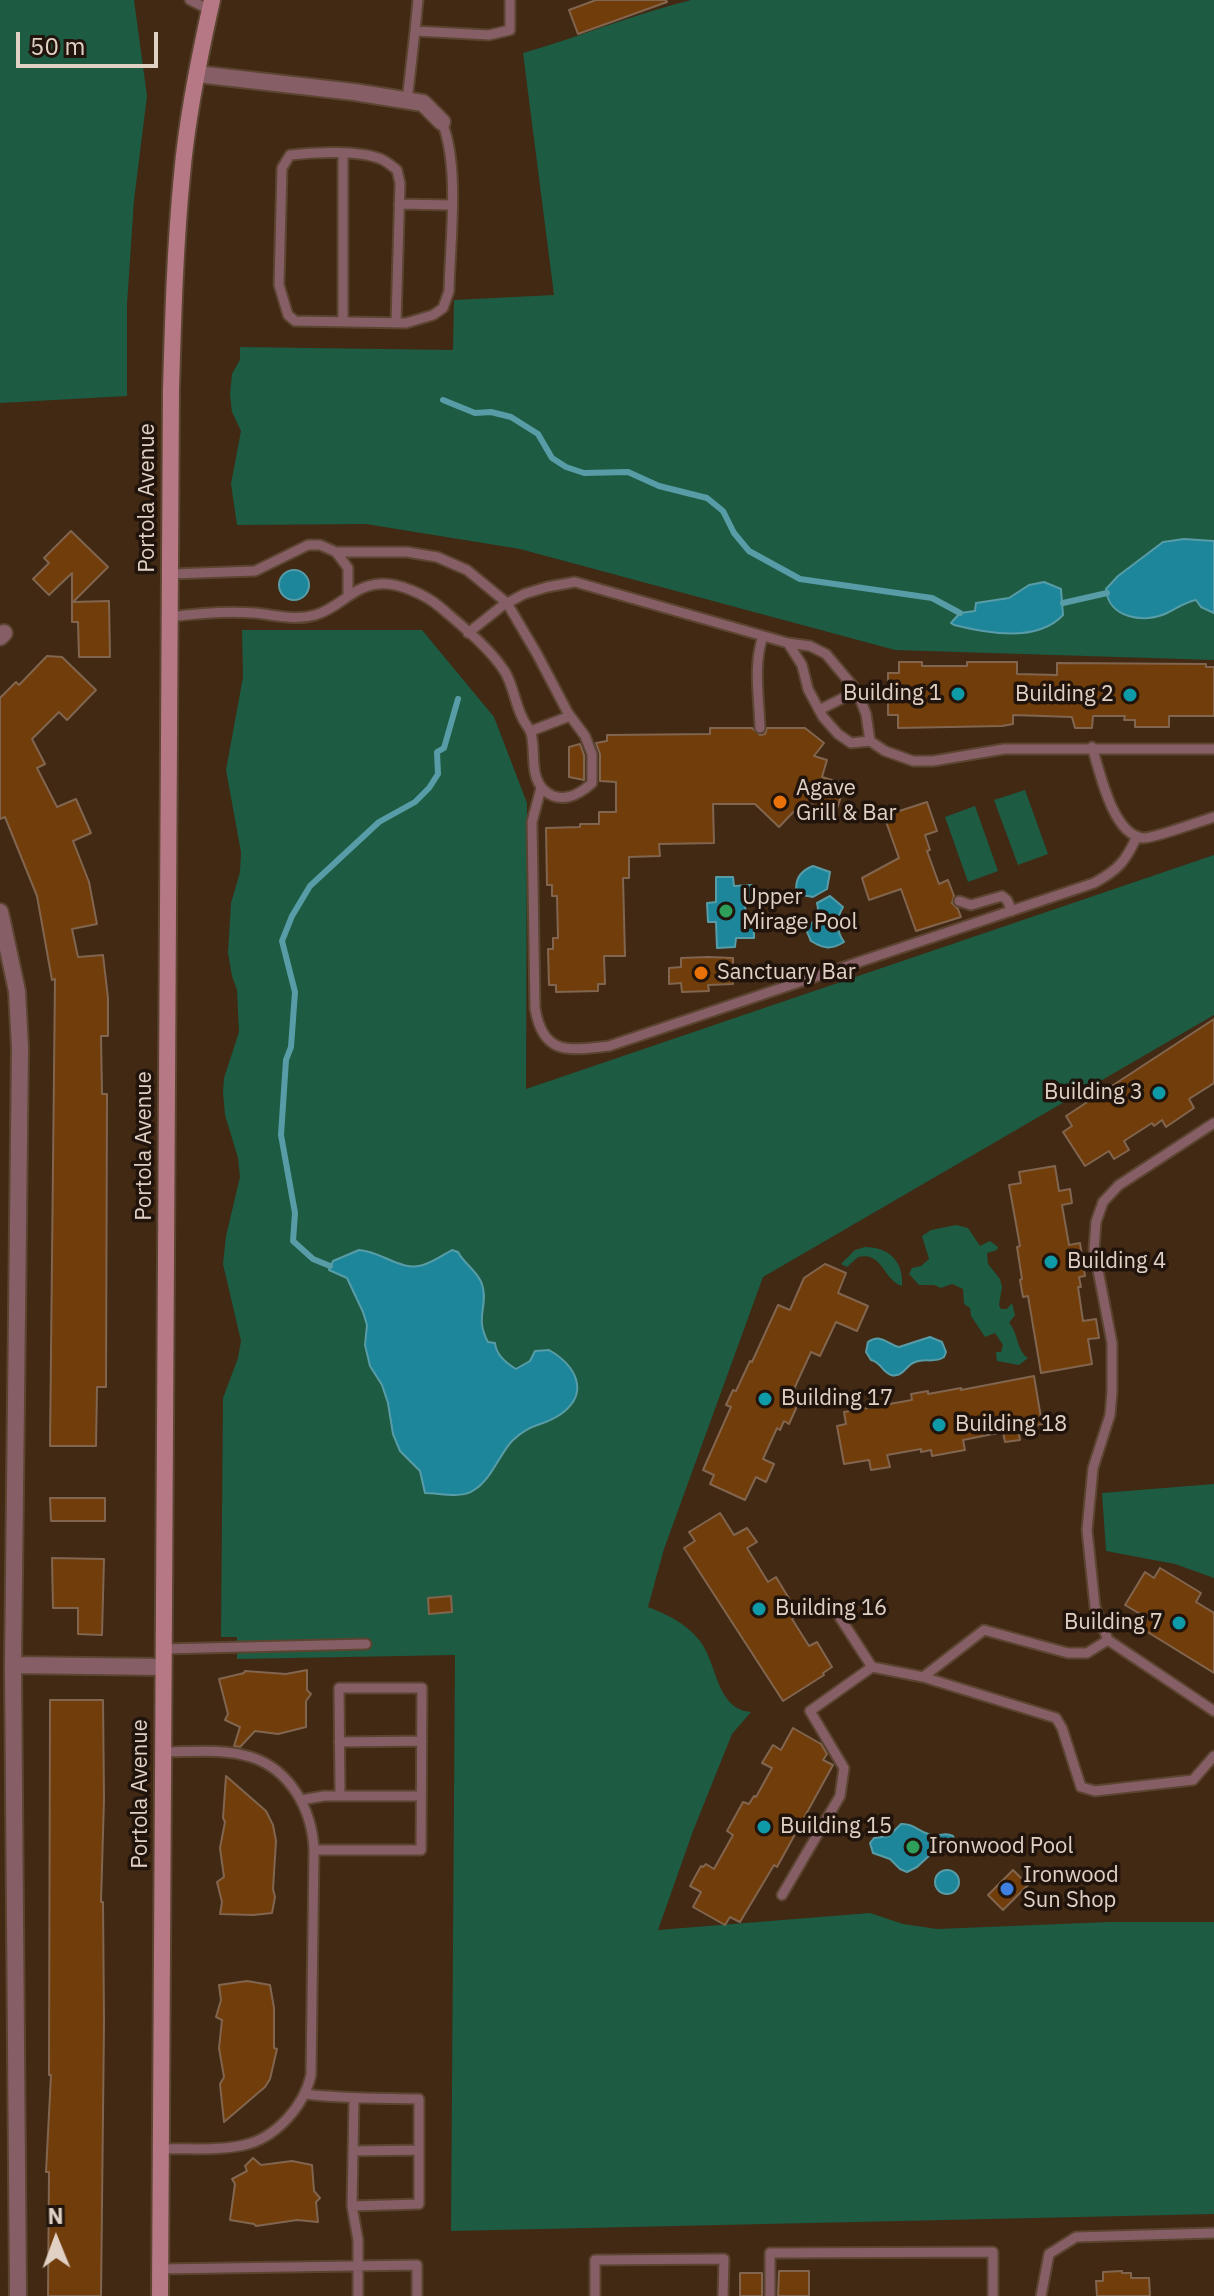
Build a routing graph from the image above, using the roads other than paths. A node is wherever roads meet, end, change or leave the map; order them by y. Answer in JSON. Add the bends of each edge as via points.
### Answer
{"nodes":[{"id":1,"x":190,"y":0,"type":"edge"},
{"id":2,"x":418,"y":0,"type":"edge"},
{"id":3,"x":510,"y":0,"type":"edge"},
{"id":4,"x":211,"y":5,"type":"edge"},
{"id":5,"x":415,"y":31,"type":"junction"},
{"id":6,"x":197,"y":74,"type":"junction"},
{"id":7,"x":407,"y":101,"type":"junction"},
{"id":8,"x":442,"y":122,"type":"joint"},
{"id":9,"x":343,"y":155,"type":"junction"},
{"id":10,"x":399,"y":204,"type":"junction"},
{"id":11,"x":451,"y":205,"type":"junction"},
{"id":12,"x":343,"y":322,"type":"junction"},
{"id":13,"x":396,"y":323,"type":"junction"},
{"id":14,"x":336,"y":552,"type":"junction"},
{"id":15,"x":171,"y":574,"type":"junction"},
{"id":16,"x":348,"y":594,"type":"junction"},
{"id":17,"x":507,"y":603,"type":"junction"},
{"id":18,"x":170,"y":617,"type":"junction"},
{"id":19,"x":468,"y":633,"type":"junction"},
{"id":20,"x":763,"y":636,"type":"junction"},
{"id":21,"x":788,"y":643,"type":"junction"},
{"id":22,"x":857,"y":691,"type":"junction"},
{"id":23,"x":819,"y":710,"type":"junction"},
{"id":24,"x":570,"y":716,"type":"junction"},
{"id":25,"x":760,"y":728,"type":"dead end"},
{"id":26,"x":531,"y":731,"type":"junction"},
{"id":27,"x":870,"y":741,"type":"junction"},
{"id":28,"x":1092,"y":747,"type":"junction"},
{"id":29,"x":1214,"y":749,"type":"edge"},
{"id":30,"x":541,"y":788,"type":"junction"},
{"id":31,"x":1214,"y":817,"type":"edge"},
{"id":32,"x":1137,"y":836,"type":"junction"},
{"id":33,"x":959,"y":901,"type":"dead end"},
{"id":34,"x":1012,"y":911,"type":"junction"},
{"id":35,"x":0,"y":912,"type":"edge"},
{"id":36,"x":1214,"y":1123,"type":"edge"},
{"id":37,"x":8,"y":1395,"type":"edge"},
{"id":38,"x":837,"y":1613,"type":"dead end"},
{"id":39,"x":1108,"y":1640,"type":"junction"},
{"id":40,"x":366,"y":1644,"type":"dead end"},
{"id":41,"x":163,"y":1658,"type":"junction"},
{"id":42,"x":13,"y":1665,"type":"junction"},
{"id":43,"x":872,"y":1667,"type":"junction"},
{"id":44,"x":923,"y":1677,"type":"junction"},
{"id":45,"x":1214,"y":1711,"type":"edge"},
{"id":46,"x":422,"y":1741,"type":"junction"},
{"id":47,"x":339,"y":1742,"type":"junction"},
{"id":48,"x":163,"y":1752,"type":"junction"},
{"id":49,"x":1214,"y":1756,"type":"edge"},
{"id":50,"x":340,"y":1795,"type":"junction"},
{"id":51,"x":421,"y":1796,"type":"junction"},
{"id":52,"x":301,"y":1800,"type":"junction"},
{"id":53,"x":314,"y":1850,"type":"junction"},
{"id":54,"x":6,"y":1865,"type":"edge"},
{"id":55,"x":782,"y":1895,"type":"dead end"},
{"id":56,"x":306,"y":2094,"type":"junction"},
{"id":57,"x":354,"y":2098,"type":"junction"},
{"id":58,"x":161,"y":2149,"type":"junction"},
{"id":59,"x":419,"y":2150,"type":"junction"},
{"id":60,"x":353,"y":2151,"type":"junction"},
{"id":61,"x":352,"y":2206,"type":"junction"},
{"id":62,"x":1214,"y":2233,"type":"edge"},
{"id":63,"x":358,"y":2266,"type":"junction"},
{"id":64,"x":160,"y":2269,"type":"junction"},
{"id":65,"x":18,"y":2296,"type":"edge"},
{"id":66,"x":160,"y":2296,"type":"edge"},
{"id":67,"x":358,"y":2296,"type":"edge"},
{"id":68,"x":417,"y":2296,"type":"edge"},
{"id":69,"x":595,"y":2296,"type":"edge"},
{"id":70,"x":723,"y":2296,"type":"edge"},
{"id":71,"x":770,"y":2296,"type":"edge"},
{"id":72,"x":993,"y":2296,"type":"edge"},
{"id":73,"x":1041,"y":2296,"type":"edge"}],
"edges":[{"from":1,"to":4,"type":"lane"},
{"from":2,"to":5,"type":"lane"},
{"from":3,"to":5,"type":"lane","via":[[510,30],[489,35]]},
{"from":4,"to":6,"type":"main road","name":"Portola Avenue"},
{"from":5,"to":7,"type":"lane"},
{"from":6,"to":7,"type":"street"},
{"from":6,"to":15,"type":"main road","name":"Portola Avenue","via":[[175,272]]},
{"from":7,"to":8,"type":"street","via":[[423,103]]},
{"from":8,"to":11,"type":"lane","via":[[449,139]]},
{"from":9,"to":10,"type":"lane","via":[[381,159],[397,170]]},
{"from":9,"to":12,"type":"lane"},
{"from":9,"to":12,"type":"lane","via":[[290,155],[282,168],[279,285],[295,321]]},
{"from":10,"to":11,"type":"lane"},
{"from":10,"to":13,"type":"lane"},
{"from":11,"to":13,"type":"lane","via":[[449,291],[443,308],[425,318]]},
{"from":12,"to":13,"type":"lane"},
{"from":14,"to":15,"type":"lane","via":[[308,545],[255,571]]},
{"from":14,"to":16,"type":"lane","via":[[348,568]]},
{"from":14,"to":17,"type":"lane","via":[[383,550],[437,557],[467,570]]},
{"from":15,"to":18,"type":"main road","name":"Portola Avenue"},
{"from":16,"to":18,"type":"lane","via":[[314,616],[215,611]]},
{"from":16,"to":19,"type":"lane","via":[[382,583],[415,592]]},
{"from":17,"to":19,"type":"lane"},
{"from":17,"to":20,"type":"lane","via":[[575,582]]},
{"from":17,"to":24,"type":"lane"},
{"from":18,"to":41,"type":"main road","name":"Portola Avenue"},
{"from":19,"to":26,"type":"lane","via":[[506,673]]},
{"from":20,"to":21,"type":"lane"},
{"from":20,"to":25,"type":"lane","via":[[757,668]]},
{"from":21,"to":22,"type":"lane","via":[[826,654]]},
{"from":21,"to":23,"type":"lane"},
{"from":22,"to":23,"type":"lane"},
{"from":22,"to":27,"type":"lane"},
{"from":23,"to":27,"type":"lane","via":[[851,743]]},
{"from":24,"to":26,"type":"lane"},
{"from":24,"to":30,"type":"lane","via":[[592,754],[592,783],[567,797],[554,797]]},
{"from":26,"to":30,"type":"lane"},
{"from":27,"to":28,"type":"lane","via":[[913,761],[1004,749]]},
{"from":28,"to":29,"type":"lane"},
{"from":28,"to":32,"type":"lane","via":[[1120,823]]},
{"from":30,"to":34,"type":"lane","via":[[532,822],[535,1008],[545,1036],[566,1051],[609,1046]]},
{"from":31,"to":32,"type":"lane"},
{"from":32,"to":34,"type":"lane","via":[[1127,859],[1113,873]]},
{"from":33,"to":34,"type":"lane","via":[[971,905],[1002,896]]},
{"from":35,"to":37,"type":"street","via":[[17,991],[20,1048]]},
{"from":36,"to":39,"type":"lane","via":[[1119,1185],[1103,1202],[1096,1222],[1094,1249],[1112,1343],[1112,1392],[1093,1468],[1087,1530],[1095,1607]]},
{"from":37,"to":42,"type":"street"},
{"from":38,"to":43,"type":"lane"},
{"from":39,"to":44,"type":"lane","via":[[1087,1653],[1068,1653],[984,1630]]},
{"from":39,"to":45,"type":"lane"},
{"from":40,"to":41,"type":"lane"},
{"from":41,"to":42,"type":"street"},
{"from":41,"to":48,"type":"main road","name":"Portola Avenue"},
{"from":42,"to":54,"type":"street"},
{"from":43,"to":44,"type":"lane"},
{"from":43,"to":55,"type":"lane","via":[[810,1711],[844,1768],[840,1796]]},
{"from":44,"to":49,"type":"lane","via":[[1056,1718],[1081,1787],[1095,1791],[1193,1780]]},
{"from":46,"to":47,"type":"lane"},
{"from":46,"to":47,"type":"lane","via":[[422,1688],[339,1688]]},
{"from":46,"to":51,"type":"lane"},
{"from":47,"to":50,"type":"lane"},
{"from":48,"to":52,"type":"lane","via":[[250,1757],[289,1781]]},
{"from":48,"to":58,"type":"main road","name":"Portola Avenue"},
{"from":50,"to":51,"type":"lane"},
{"from":50,"to":52,"type":"lane"},
{"from":51,"to":53,"type":"lane","via":[[421,1850]]},
{"from":52,"to":53,"type":"lane","via":[[311,1822]]},
{"from":53,"to":56,"type":"lane","via":[[311,2075]]},
{"from":54,"to":65,"type":"street"},
{"from":56,"to":57,"type":"lane"},
{"from":56,"to":58,"type":"lane","via":[[284,2122],[247,2145]]},
{"from":57,"to":59,"type":"lane","via":[[419,2099]]},
{"from":57,"to":60,"type":"lane"},
{"from":58,"to":64,"type":"main road","name":"Portola Avenue"},
{"from":59,"to":60,"type":"lane"},
{"from":59,"to":61,"type":"lane","via":[[419,2204]]},
{"from":60,"to":61,"type":"lane"},
{"from":61,"to":63,"type":"lane"},
{"from":62,"to":73,"type":"lane","via":[[1076,2237],[1049,2254]]},
{"from":63,"to":64,"type":"lane"},
{"from":63,"to":67,"type":"lane"},
{"from":63,"to":68,"type":"lane","via":[[417,2265]]},
{"from":64,"to":66,"type":"main road","name":"Portola Avenue"},
{"from":69,"to":70,"type":"lane","via":[[595,2260],[724,2259]]},
{"from":71,"to":72,"type":"lane","via":[[770,2253],[993,2252]]}]}
